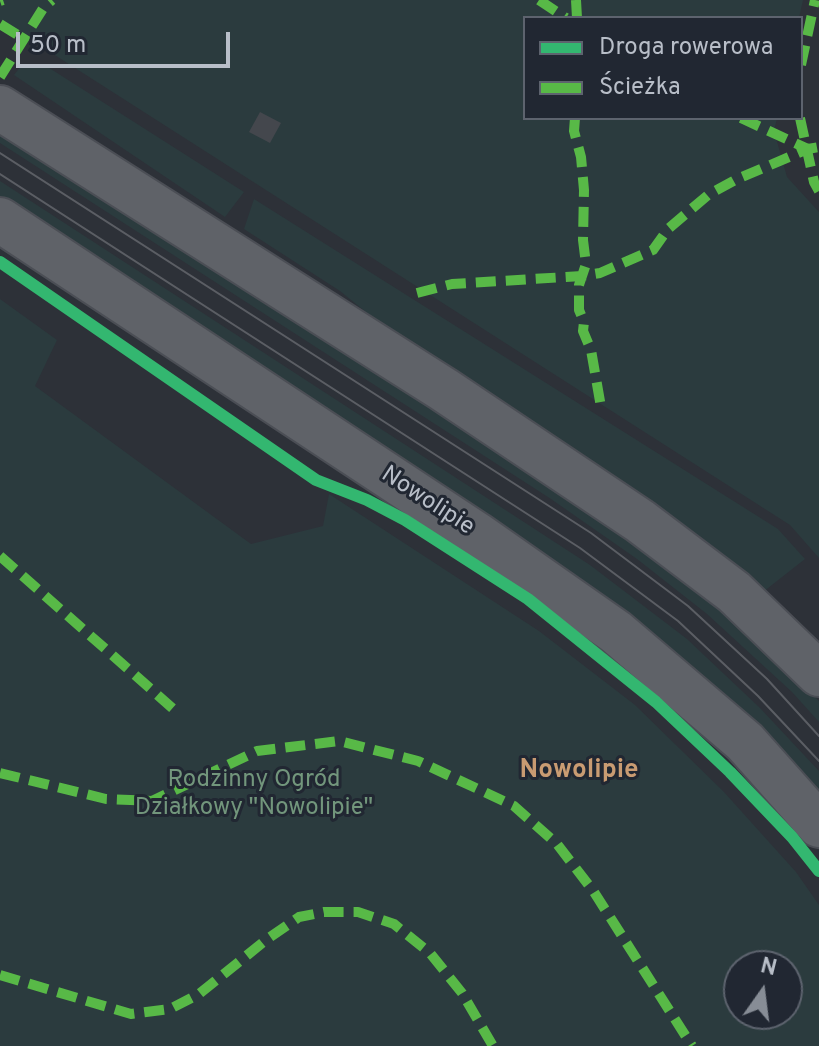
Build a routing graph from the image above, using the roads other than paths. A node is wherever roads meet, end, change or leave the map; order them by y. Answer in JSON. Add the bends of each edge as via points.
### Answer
{"nodes":[{"id":1,"x":0,"y":108,"type":"edge"},
{"id":2,"x":0,"y":220,"type":"edge"},
{"id":3,"x":819,"y":674,"type":"edge"},
{"id":4,"x":819,"y":825,"type":"edge"}],
"edges":[{"from":1,"to":3,"type":"main road","via":[[443,389],[640,521],[734,592]]},
{"from":2,"to":4,"type":"main road","name":"Nowolipie","via":[[616,632],[745,742]]}]}
